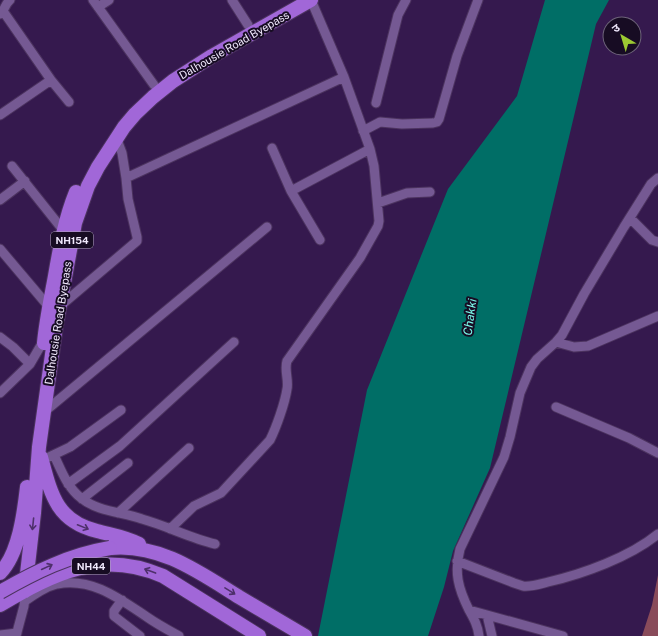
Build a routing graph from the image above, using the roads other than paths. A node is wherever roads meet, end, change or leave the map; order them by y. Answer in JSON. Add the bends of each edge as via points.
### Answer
{"nodes":[{"id":1,"x":10,"y":0,"type":"edge"},
{"id":2,"x":109,"y":0,"type":"edge"},
{"id":3,"x":232,"y":0,"type":"edge"},
{"id":4,"x":295,"y":0,"type":"edge"},
{"id":5,"x":311,"y":0,"type":"edge"},
{"id":6,"x":406,"y":0,"type":"edge"},
{"id":7,"x":478,"y":0,"type":"edge"},
{"id":8,"x":96,"y":4,"type":"edge"},
{"id":9,"x":2,"y":12,"type":"edge"},
{"id":10,"x":248,"y":25,"type":"junction"},
{"id":11,"x":344,"y":77,"type":"junction"},
{"id":12,"x":51,"y":80,"type":"junction"},
{"id":13,"x":154,"y":85,"type":"junction"},
{"id":14,"x":69,"y":102,"type":"dead end"},
{"id":15,"x":376,"y":103,"type":"dead end"},
{"id":16,"x":0,"y":115,"type":"edge"},
{"id":17,"x":364,"y":131,"type":"junction"},
{"id":18,"x":116,"y":137,"type":"junction"},
{"id":19,"x":272,"y":148,"type":"dead end"},
{"id":20,"x":370,"y":149,"type":"junction"},
{"id":21,"x":12,"y":166,"type":"dead end"},
{"id":22,"x":126,"y":178,"type":"junction"},
{"id":23,"x":658,"y":178,"type":"edge"},
{"id":24,"x":25,"y":181,"type":"junction"},
{"id":25,"x":290,"y":191,"type":"junction"},
{"id":26,"x":430,"y":192,"type":"dead end"},
{"id":27,"x":0,"y":200,"type":"edge"},
{"id":28,"x":378,"y":203,"type":"junction"},
{"id":29,"x":630,"y":218,"type":"junction"},
{"id":30,"x":267,"y":227,"type":"dead end"},
{"id":31,"x":63,"y":230,"type":"junction"},
{"id":32,"x":320,"y":240,"type":"dead end"},
{"id":33,"x":658,"y":242,"type":"edge"},
{"id":34,"x":0,"y":249,"type":"edge"},
{"id":35,"x":54,"y":307,"type":"junction"},
{"id":36,"x":658,"y":316,"type":"edge"},
{"id":37,"x":0,"y":337,"type":"edge"},
{"id":38,"x":44,"y":340,"type":"junction"},
{"id":39,"x":234,"y":342,"type":"dead end"},
{"id":40,"x":556,"y":342,"type":"junction"},
{"id":41,"x":30,"y":364,"type":"junction"},
{"id":42,"x":0,"y":393,"type":"edge"},
{"id":43,"x":556,"y":407,"type":"dead end"},
{"id":44,"x":121,"y":410,"type":"dead end"},
{"id":45,"x":44,"y":412,"type":"junction"},
{"id":46,"x":189,"y":448,"type":"dead end"},
{"id":47,"x":658,"y":453,"type":"edge"},
{"id":48,"x":45,"y":454,"type":"junction"},
{"id":49,"x":128,"y":463,"type":"dead end"},
{"id":50,"x":68,"y":484,"type":"junction"},
{"id":51,"x":82,"y":499,"type":"junction"},
{"id":52,"x":118,"y":513,"type":"junction"},
{"id":53,"x":170,"y":529,"type":"junction"},
{"id":54,"x":658,"y":534,"type":"edge"},
{"id":55,"x":215,"y":544,"type":"dead end"},
{"id":56,"x":147,"y":550,"type":"junction"},
{"id":57,"x":457,"y":561,"type":"junction"},
{"id":58,"x":0,"y":573,"type":"edge"},
{"id":59,"x":0,"y":592,"type":"edge"},
{"id":60,"x":25,"y":596,"type":"junction"},
{"id":61,"x":122,"y":600,"type":"junction"},
{"id":62,"x":0,"y":605,"type":"edge"},
{"id":63,"x":469,"y":610,"type":"junction"},
{"id":64,"x":487,"y":615,"type":"junction"},
{"id":65,"x":16,"y":634,"type":"edge"},
{"id":66,"x":0,"y":635,"type":"edge"},
{"id":67,"x":140,"y":636,"type":"edge"},
{"id":68,"x":179,"y":636,"type":"edge"},
{"id":69,"x":259,"y":636,"type":"edge"},
{"id":70,"x":305,"y":636,"type":"edge"},
{"id":71,"x":479,"y":636,"type":"edge"},
{"id":72,"x":492,"y":636,"type":"edge"},
{"id":73,"x":563,"y":636,"type":"edge"}],
"edges":[{"from":1,"to":9,"type":"street"},
{"from":2,"to":8,"type":"street"},
{"from":3,"to":10,"type":"street"},
{"from":4,"to":10,"type":"highway","number":"NH154"},
{"from":5,"to":11,"type":"street"},
{"from":5,"to":18,"type":"highway","name":"Dalhousie Road Byepass","number":"NH154","via":[[173,81],[135,114]]},
{"from":6,"to":15,"type":"street","via":[[398,15]]},
{"from":7,"to":17,"type":"street","via":[[457,56],[437,122],[380,122]]},
{"from":8,"to":13,"type":"street"},
{"from":9,"to":12,"type":"street"},
{"from":10,"to":13,"type":"highway","number":"NH154","via":[[205,50]]},
{"from":11,"to":17,"type":"street"},
{"from":11,"to":22,"type":"street"},
{"from":12,"to":14,"type":"street"},
{"from":12,"to":16,"type":"street"},
{"from":13,"to":31,"type":"highway","number":"NH154","via":[[110,131],[97,151],[76,191]]},
{"from":17,"to":20,"type":"street"},
{"from":18,"to":22,"type":"street","via":[[122,153]]},
{"from":18,"to":35,"type":"highway","name":"Dalhousie Road Byepass","number":"NH154","via":[[98,167],[80,206]]},
{"from":19,"to":25,"type":"street"},
{"from":20,"to":25,"type":"street"},
{"from":20,"to":28,"type":"street"},
{"from":21,"to":24,"type":"street"},
{"from":22,"to":35,"type":"street","via":[[137,240]]},
{"from":23,"to":29,"type":"street","via":[[651,184]]},
{"from":24,"to":27,"type":"street"},
{"from":24,"to":31,"type":"street"},
{"from":25,"to":32,"type":"street"},
{"from":26,"to":28,"type":"street","via":[[407,193]]},
{"from":28,"to":53,"type":"street","via":[[378,226],[365,251],[287,361],[287,390],[270,440],[221,493],[194,506]]},
{"from":29,"to":33,"type":"street","via":[[652,240]]},
{"from":29,"to":40,"type":"street"},
{"from":30,"to":45,"type":"street"},
{"from":31,"to":35,"type":"highway","number":"NH154"},
{"from":34,"to":35,"type":"street"},
{"from":35,"to":38,"type":"highway","number":"NH154"},
{"from":35,"to":45,"type":"highway","name":"Dalhousie Road Byepass","number":"NH154"},
{"from":36,"to":40,"type":"street","via":[[588,346],[574,347]]},
{"from":37,"to":41,"type":"street"},
{"from":38,"to":41,"type":"street"},
{"from":38,"to":58,"type":"highway","number":"NH154","via":[[25,506],[13,552]]},
{"from":39,"to":50,"type":"street","via":[[120,446]]},
{"from":40,"to":57,"type":"street","via":[[531,367],[520,393],[504,457],[460,549]]},
{"from":41,"to":42,"type":"street"},
{"from":43,"to":47,"type":"street"},
{"from":44,"to":48,"type":"street","via":[[70,447]]},
{"from":45,"to":48,"type":"highway","name":"Dalhousie Road Byepass","number":"NH154"},
{"from":46,"to":52,"type":"street"},
{"from":48,"to":50,"type":"street"},
{"from":48,"to":56,"type":"highway","one_way":true,"via":[[49,486],[54,499],[66,516],[83,527],[133,541]]},
{"from":48,"to":60,"type":"highway","name":"Dalhousie Road Byepass","number":"NH154","one_way":true,"via":[[34,513]]},
{"from":49,"to":51,"type":"street"},
{"from":50,"to":51,"type":"street"},
{"from":51,"to":52,"type":"street","via":[[97,507]]},
{"from":52,"to":53,"type":"street"},
{"from":53,"to":55,"type":"street"},
{"from":54,"to":57,"type":"street","via":[[603,565],[530,586],[514,583]]},
{"from":59,"to":56,"type":"highway","number":"NH44","one_way":true,"bridge":true,"via":[[64,560],[94,551],[121,547]]},
{"from":56,"to":70,"type":"highway","number":"NH44","one_way":true,"via":[[176,560],[197,571]]},
{"from":57,"to":63,"type":"street","via":[[459,588]]},
{"from":60,"to":61,"type":"street","via":[[56,584],[72,582],[96,587]]},
{"from":60,"to":62,"type":"highway","number":"NH44"},
{"from":60,"to":65,"type":"street"},
{"from":69,"to":60,"type":"highway","number":"NH44","one_way":true,"via":[[163,576],[124,564],[92,565],[63,573]]},
{"from":61,"to":67,"type":"street","via":[[114,611],[114,616]]},
{"from":61,"to":68,"type":"street"},
{"from":63,"to":64,"type":"street"},
{"from":63,"to":71,"type":"street"},
{"from":64,"to":72,"type":"street"},
{"from":64,"to":73,"type":"street"},
{"from":65,"to":66,"type":"street"}]}
